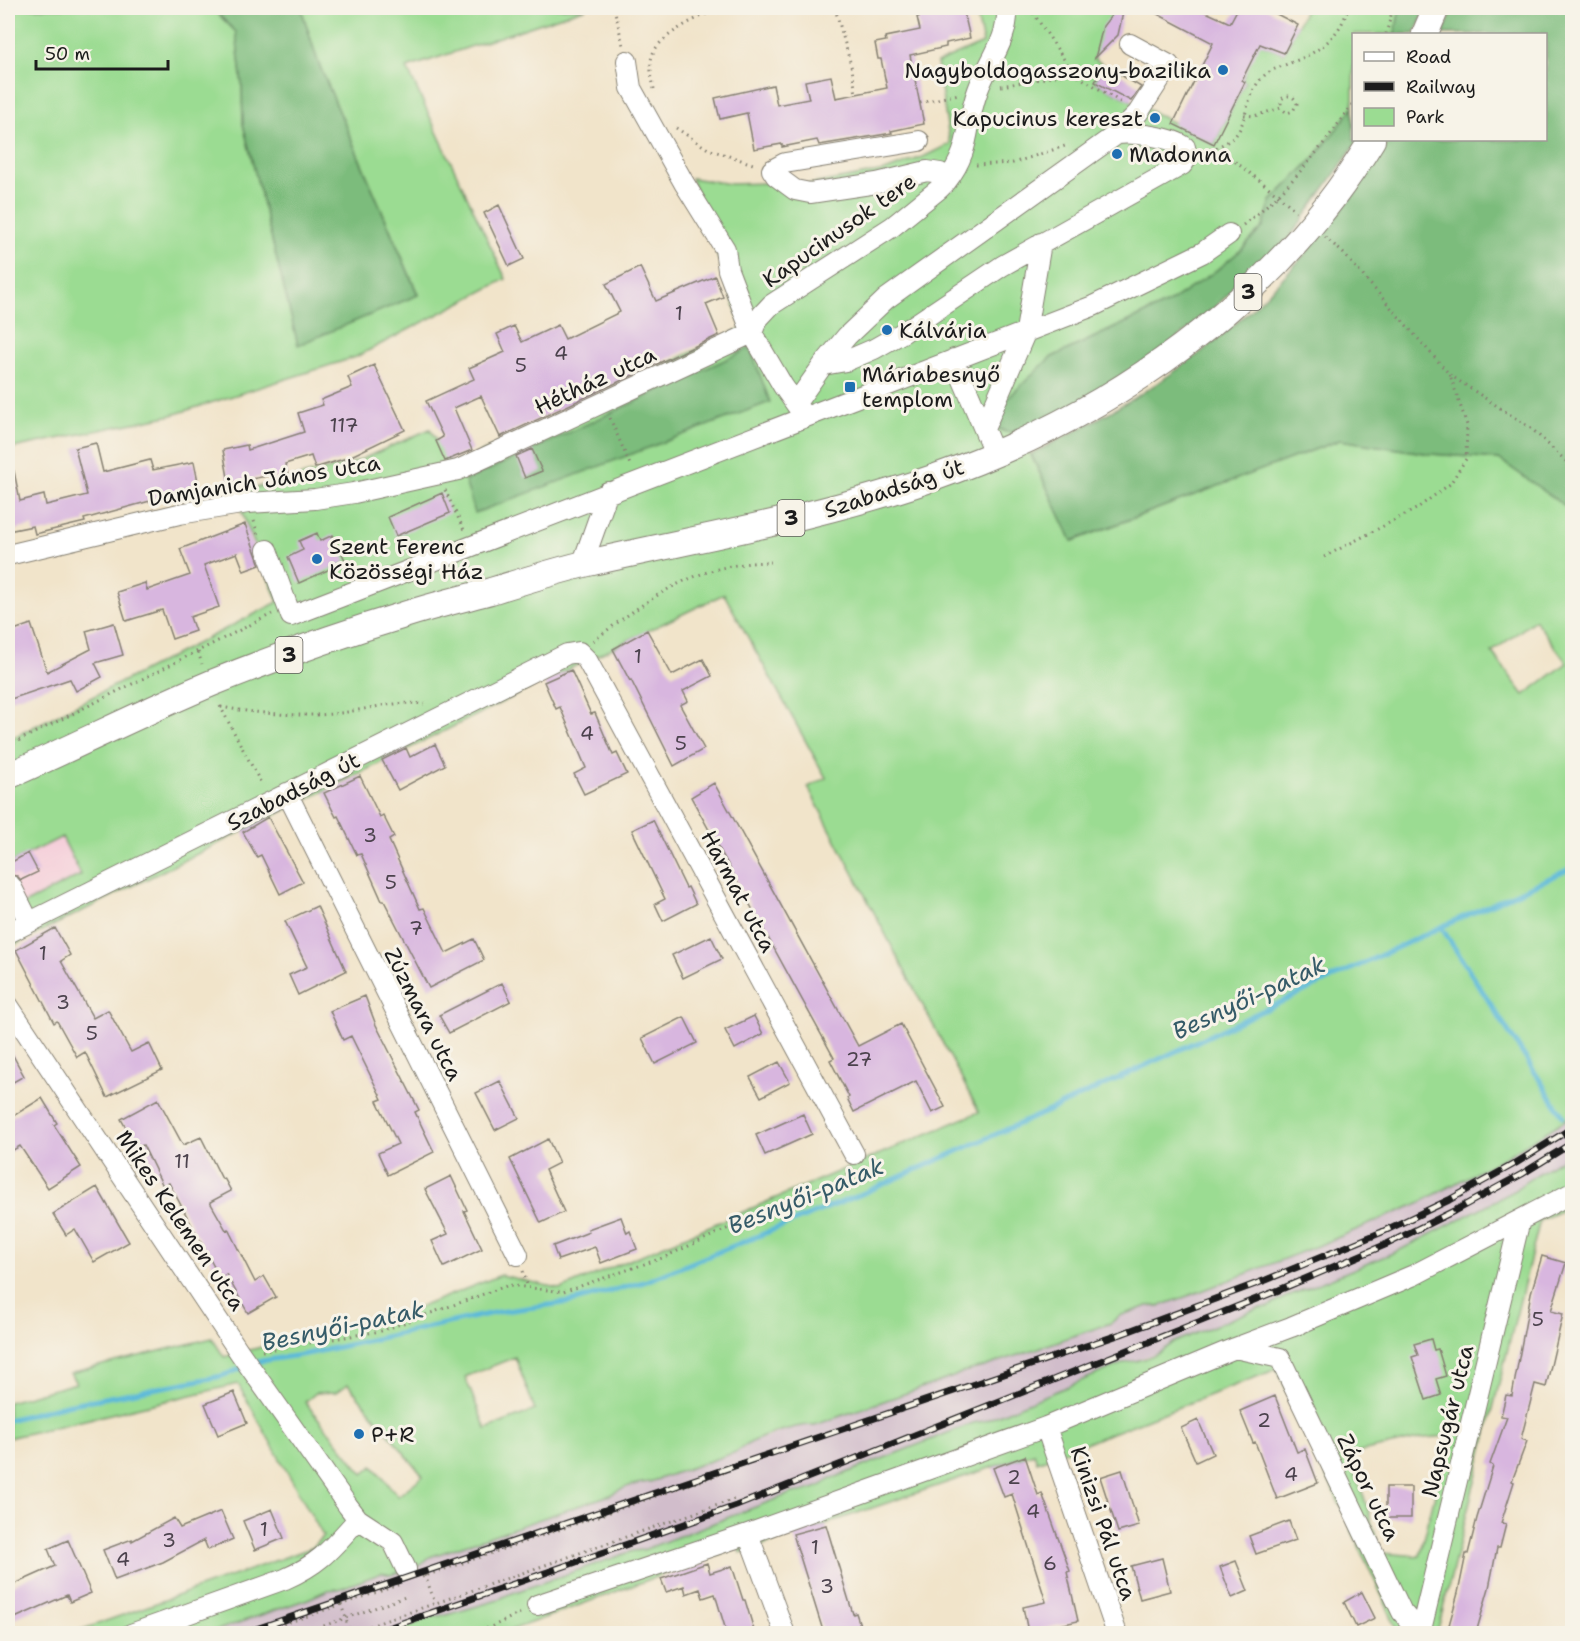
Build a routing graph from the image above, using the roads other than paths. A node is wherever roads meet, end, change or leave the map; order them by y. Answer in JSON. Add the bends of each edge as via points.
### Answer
{"nodes":[{"id":1,"x":1007,"y":8,"type":"edge"},
{"id":2,"x":1436,"y":8,"type":"edge"},
{"id":3,"x":1425,"y":33,"type":"edge"},
{"id":4,"x":1130,"y":44,"type":"dead end"},
{"id":5,"x":627,"y":61,"type":"road end"},
{"id":6,"x":1110,"y":139,"type":"junction"},
{"id":7,"x":919,"y":141,"type":"dead end"},
{"id":8,"x":1371,"y":141,"type":"edge"},
{"id":9,"x":946,"y":182,"type":"junction"},
{"id":10,"x":1229,"y":234,"type":"road end"},
{"id":11,"x":1041,"y":243,"type":"junction"},
{"id":12,"x":1026,"y":331,"type":"junction"},
{"id":13,"x":752,"y":333,"type":"junction"},
{"id":14,"x":954,"y":359,"type":"junction"},
{"id":15,"x":823,"y":365,"type":"junction"},
{"id":16,"x":801,"y":410,"type":"junction"},
{"id":17,"x":984,"y":429,"type":"junction"},
{"id":18,"x":995,"y":455,"type":"junction"},
{"id":19,"x":458,"y":470,"type":"joint"},
{"id":20,"x":608,"y":492,"type":"junction"},
{"id":21,"x":267,"y":550,"type":"dead end"},
{"id":22,"x":8,"y":555,"type":"edge"},
{"id":23,"x":582,"y":565,"type":"junction"},
{"id":24,"x":579,"y":651,"type":"joint"},
{"id":25,"x":8,"y":776,"type":"edge"},
{"id":26,"x":279,"y":798,"type":"junction"},
{"id":27,"x":11,"y":886,"type":"dead end"},
{"id":28,"x":29,"y":922,"type":"junction"},
{"id":29,"x":8,"y":933,"type":"edge"},
{"id":30,"x":8,"y":1005,"type":"edge"},
{"id":31,"x":854,"y":1154,"type":"road end"},
{"id":32,"x":1572,"y":1193,"type":"edge"},
{"id":33,"x":1520,"y":1220,"type":"junction"},
{"id":34,"x":518,"y":1255,"type":"dead end"},
{"id":35,"x":1291,"y":1327,"type":"junction"},
{"id":36,"x":1235,"y":1348,"type":"junction"},
{"id":37,"x":1280,"y":1358,"type":"junction"},
{"id":38,"x":1046,"y":1427,"type":"junction"},
{"id":39,"x":358,"y":1519,"type":"junction"},
{"id":40,"x":748,"y":1534,"type":"junction"},
{"id":41,"x":408,"y":1577,"type":"road end"},
{"id":42,"x":537,"y":1605,"type":"road end"},
{"id":43,"x":1420,"y":1633,"type":"edge"},
{"id":44,"x":131,"y":1634,"type":"edge"},
{"id":45,"x":785,"y":1634,"type":"edge"},
{"id":46,"x":1117,"y":1634,"type":"edge"}],
"edges":[{"from":1,"to":9,"type":"street","via":[[1006,30],[978,89],[965,150]]},
{"from":2,"to":3,"type":"main road"},
{"from":4,"to":6,"type":"street","via":[[1169,65],[1138,113]]},
{"from":5,"to":13,"type":"street","via":[[631,88],[725,249],[728,270]]},
{"from":6,"to":11,"type":"street","via":[[1132,134],[1180,143],[1187,158],[1182,165]]},
{"from":6,"to":15,"type":"street","via":[[886,299]]},
{"from":7,"to":9,"type":"street","name":"Kapucinusok tere","via":[[785,162],[772,170],[795,190],[810,193],[927,171],[940,173]]},
{"from":8,"to":18,"type":"main road","name":"Szabadság út","number":"3","via":[[1312,226],[1236,304],[1125,386],[1071,419]]},
{"from":9,"to":13,"type":"street","name":"Kapucinusok tere","via":[[892,227],[771,305]]},
{"from":10,"to":12,"type":"street","via":[[1158,276]]},
{"from":11,"to":12,"type":"street"},
{"from":11,"to":15,"type":"street","via":[[873,349],[846,361]]},
{"from":12,"to":14,"type":"street"},
{"from":12,"to":17,"type":"street"},
{"from":13,"to":16,"type":"street"},
{"from":13,"to":19,"type":"street","name":"Hétház utca"},
{"from":14,"to":16,"type":"street"},
{"from":14,"to":17,"type":"street","name":"Szabadság út"},
{"from":15,"to":16,"type":"street"},
{"from":16,"to":20,"type":"street"},
{"from":17,"to":18,"type":"street","name":"Szabadság út"},
{"from":18,"to":23,"type":"main road","name":"Szabadság út","number":"3","via":[[933,478],[813,513]]},
{"from":19,"to":22,"type":"street","name":"Damjanich János utca","via":[[315,499],[248,503],[179,514]]},
{"from":20,"to":21,"type":"street","via":[[289,612]]},
{"from":20,"to":23,"type":"street"},
{"from":23,"to":25,"type":"main road","name":"Szabadság út","number":"3","via":[[404,615],[316,645],[215,696]]},
{"from":24,"to":26,"type":"street","name":"Szabadság út"},
{"from":24,"to":31,"type":"street","name":"Harmat utca"},
{"from":26,"to":28,"type":"street","name":"Szabadság út"},
{"from":26,"to":34,"type":"street","name":"Zúzmara utca"},
{"from":27,"to":28,"type":"street"},
{"from":28,"to":29,"type":"street","name":"Szabadság út"},
{"from":30,"to":39,"type":"street","name":"Mikes Kelemen utca","via":[[240,1353]]},
{"from":32,"to":33,"type":"street"},
{"from":33,"to":35,"type":"street","via":[[1414,1275]]},
{"from":33,"to":43,"type":"street","name":"Napsugár utca"},
{"from":35,"to":36,"type":"street"},
{"from":35,"to":37,"type":"street"},
{"from":36,"to":37,"type":"street"},
{"from":36,"to":38,"type":"street"},
{"from":37,"to":43,"type":"street","name":"Zápor utca","via":[[1402,1612]]},
{"from":38,"to":40,"type":"street"},
{"from":38,"to":46,"type":"street","name":"Kinizsi Pál utca"},
{"from":39,"to":41,"type":"street","name":"Mikes Kelemen utca","via":[[393,1542]]},
{"from":39,"to":44,"type":"street","via":[[327,1555],[308,1569]]},
{"from":40,"to":42,"type":"street"},
{"from":40,"to":45,"type":"street"}]}
